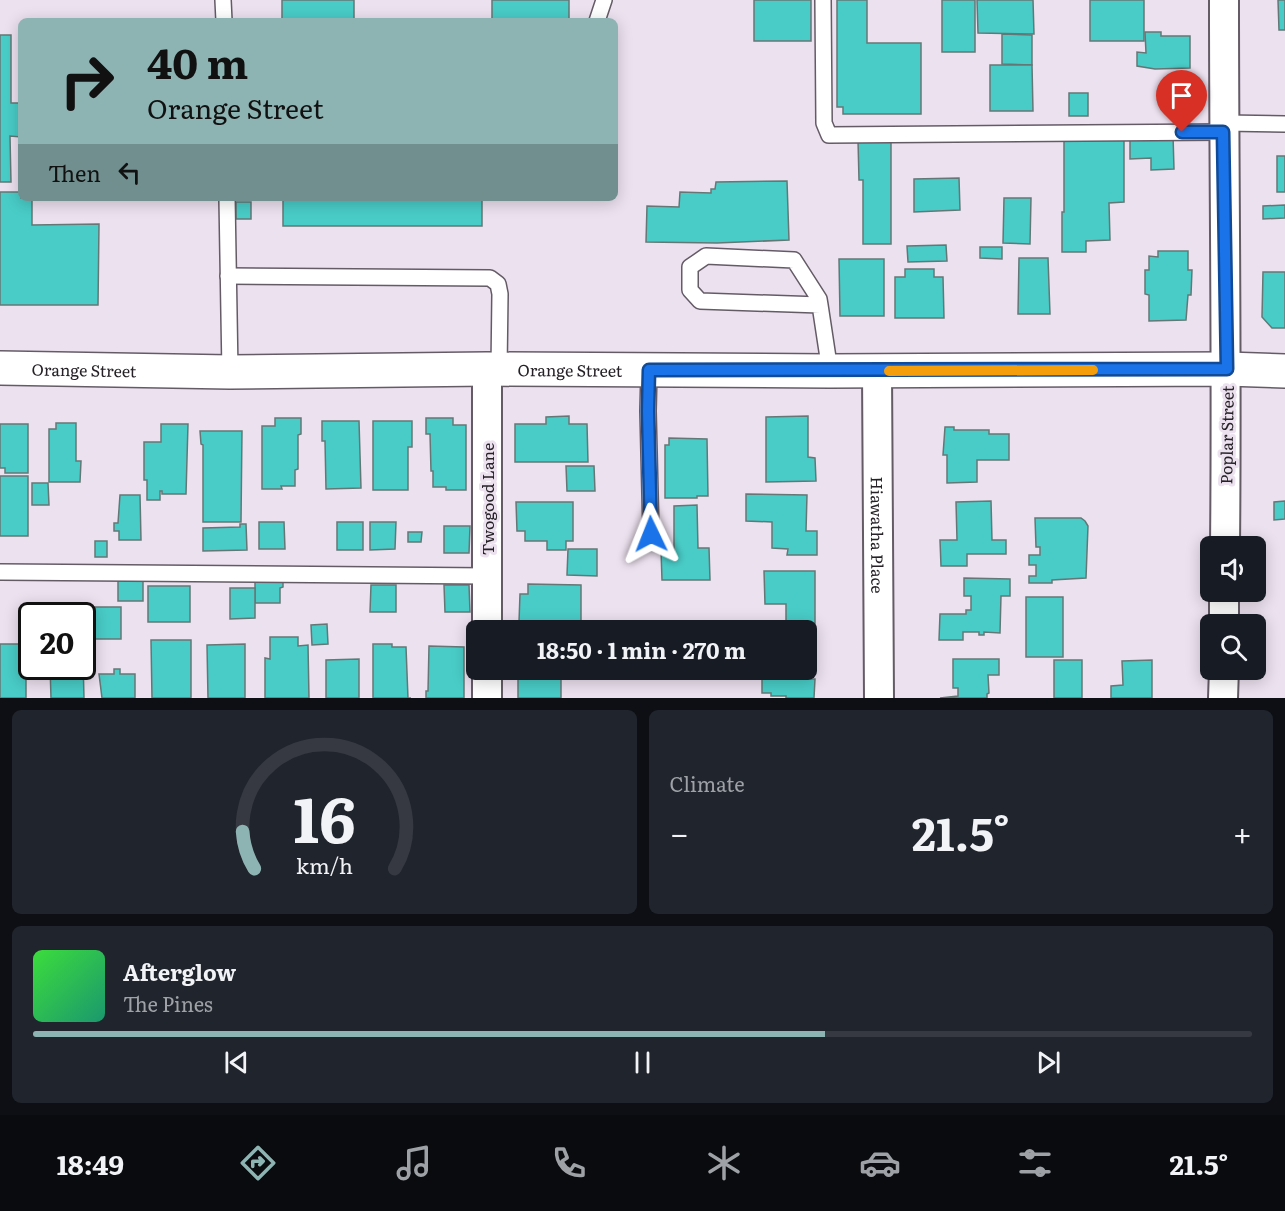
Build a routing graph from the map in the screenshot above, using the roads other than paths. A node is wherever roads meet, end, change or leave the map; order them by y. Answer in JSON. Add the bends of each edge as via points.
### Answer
{"nodes":[{"id":1,"x":223,"y":0,"type":"edge"},
{"id":2,"x":604,"y":0,"type":"edge"},
{"id":3,"x":823,"y":0,"type":"edge"},
{"id":4,"x":1224,"y":0,"type":"edge"},
{"id":5,"x":224,"y":18,"type":"edge"},
{"id":6,"x":598,"y":18,"type":"edge"},
{"id":7,"x":1285,"y":124,"type":"edge"},
{"id":8,"x":1223,"y":127,"type":"junction"},
{"id":9,"x":227,"y":201,"type":"edge"},
{"id":10,"x":228,"y":276,"type":"junction"},
{"id":11,"x":820,"y":305,"type":"junction"},
{"id":12,"x":0,"y":368,"type":"edge"},
{"id":13,"x":493,"y":369,"type":"junction"},
{"id":14,"x":1227,"y":369,"type":"junction"},
{"id":15,"x":649,"y":370,"type":"junction"},
{"id":16,"x":830,"y":371,"type":"junction"},
{"id":17,"x":877,"y":371,"type":"junction"},
{"id":18,"x":1285,"y":371,"type":"edge"},
{"id":19,"x":230,"y":372,"type":"junction"},
{"id":20,"x":651,"y":534,"type":"dead end"},
{"id":21,"x":1225,"y":536,"type":"edge"},
{"id":22,"x":0,"y":572,"type":"edge"},
{"id":23,"x":487,"y":576,"type":"junction"},
{"id":24,"x":487,"y":620,"type":"edge"},
{"id":25,"x":487,"y":680,"type":"edge"},
{"id":26,"x":1224,"y":680,"type":"edge"},
{"id":27,"x":487,"y":698,"type":"edge"},
{"id":28,"x":879,"y":698,"type":"edge"},
{"id":29,"x":1223,"y":698,"type":"edge"}],
"edges":[{"from":1,"to":5,"type":"lane"},
{"from":2,"to":6,"type":"lane"},
{"from":3,"to":8,"type":"lane","via":[[824,123],[829,135]]},
{"from":4,"to":8,"type":"street","name":"Poplar Street"},
{"from":7,"to":8,"type":"lane"},
{"from":8,"to":14,"type":"street","name":"Poplar Street"},
{"from":9,"to":10,"type":"lane"},
{"from":10,"to":13,"type":"lane","via":[[490,278],[498,284],[500,294]]},
{"from":10,"to":19,"type":"lane"},
{"from":11,"to":11,"type":"lane","via":[[794,260],[706,256],[690,267],[690,290],[700,301]]},
{"from":11,"to":16,"type":"lane"},
{"from":12,"to":19,"type":"street","name":"Orange Street"},
{"from":13,"to":15,"type":"street","name":"Orange Street"},
{"from":13,"to":19,"type":"street","name":"Orange Street"},
{"from":13,"to":23,"type":"street","name":"Twogood Lane"},
{"from":14,"to":17,"type":"street","name":"Orange Street"},
{"from":14,"to":18,"type":"street","name":"Orange Street"},
{"from":14,"to":21,"type":"street","name":"Poplar Street"},
{"from":15,"to":16,"type":"street","name":"Orange Street"},
{"from":15,"to":20,"type":"lane"},
{"from":16,"to":17,"type":"street","name":"Orange Street"},
{"from":17,"to":28,"type":"street","name":"Hiawatha Place"},
{"from":22,"to":23,"type":"lane"},
{"from":23,"to":24,"type":"street","name":"Twogood Lane"},
{"from":25,"to":27,"type":"street"},
{"from":26,"to":29,"type":"street"}]}
